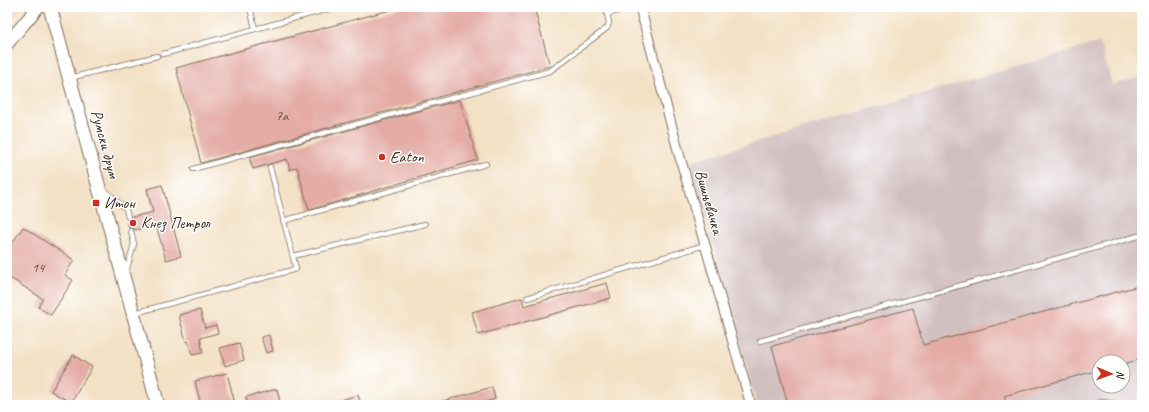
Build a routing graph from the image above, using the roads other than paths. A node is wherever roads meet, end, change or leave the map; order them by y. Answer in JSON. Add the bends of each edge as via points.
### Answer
{"nodes":[{"id":1,"x":38,"y":7,"type":"edge"},
{"id":2,"x":50,"y":7,"type":"edge"},
{"id":3,"x":250,"y":7,"type":"edge"},
{"id":4,"x":336,"y":7,"type":"edge"},
{"id":5,"x":605,"y":7,"type":"edge"},
{"id":6,"x":631,"y":7,"type":"edge"},
{"id":7,"x":640,"y":7,"type":"edge"},
{"id":8,"x":607,"y":14,"type":"junction"},
{"id":9,"x":255,"y":29,"type":"junction"},
{"id":10,"x":7,"y":44,"type":"edge"},
{"id":11,"x":163,"y":54,"type":"dead end"},
{"id":12,"x":157,"y":56,"type":"dead end"},
{"id":13,"x":70,"y":78,"type":"junction"},
{"id":14,"x":486,"y":164,"type":"dead end"},
{"id":15,"x":270,"y":167,"type":"dead end"},
{"id":16,"x":193,"y":169,"type":"dead end"},
{"id":17,"x":99,"y":186,"type":"junction"},
{"id":18,"x":128,"y":217,"type":"dead end"},
{"id":19,"x":284,"y":221,"type":"junction"},
{"id":20,"x":425,"y":224,"type":"dead end"},
{"id":21,"x":131,"y":231,"type":"dead end"},
{"id":22,"x":1142,"y":235,"type":"edge"},
{"id":23,"x":705,"y":245,"type":"junction"},
{"id":24,"x":293,"y":256,"type":"junction"},
{"id":25,"x":124,"y":277,"type":"junction"},
{"id":26,"x":527,"y":298,"type":"dead end"},
{"id":27,"x":134,"y":313,"type":"junction"},
{"id":28,"x":760,"y":341,"type":"dead end"},
{"id":29,"x":1142,"y":402,"type":"edge"},
{"id":30,"x":158,"y":405,"type":"edge"},
{"id":31,"x":751,"y":405,"type":"edge"},
{"id":32,"x":1089,"y":405,"type":"edge"},
{"id":33,"x":1127,"y":405,"type":"edge"},
{"id":34,"x":1130,"y":405,"type":"edge"}],
"edges":[{"from":1,"to":10,"type":"street"},
{"from":2,"to":13,"type":"main road","name":"Румски друм"},
{"from":3,"to":9,"type":"lane"},
{"from":4,"to":9,"type":"lane"},
{"from":5,"to":8,"type":"lane"},
{"from":6,"to":8,"type":"lane"},
{"from":7,"to":23,"type":"street","name":"Вишњевачка"},
{"from":8,"to":16,"type":"lane","via":[[607,28],[550,71]]},
{"from":9,"to":11,"type":"lane"},
{"from":12,"to":13,"type":"lane"},
{"from":13,"to":17,"type":"main road","name":"Румски друм"},
{"from":14,"to":19,"type":"lane"},
{"from":15,"to":19,"type":"lane"},
{"from":17,"to":18,"type":"lane","via":[[126,209]]},
{"from":17,"to":25,"type":"main road","name":"Румски друм"},
{"from":19,"to":24,"type":"lane"},
{"from":20,"to":24,"type":"lane"},
{"from":21,"to":25,"type":"lane","via":[[134,244]]},
{"from":22,"to":28,"type":"lane"},
{"from":23,"to":26,"type":"lane"},
{"from":23,"to":31,"type":"street","name":"Вишњевачка"},
{"from":24,"to":27,"type":"lane","via":[[296,269]]},
{"from":25,"to":27,"type":"main road","name":"Румски друм"},
{"from":27,"to":30,"type":"main road","name":"Румски друм"},
{"from":29,"to":34,"type":"lane"},
{"from":32,"to":33,"type":"lane","via":[[1102,402]]}]}
